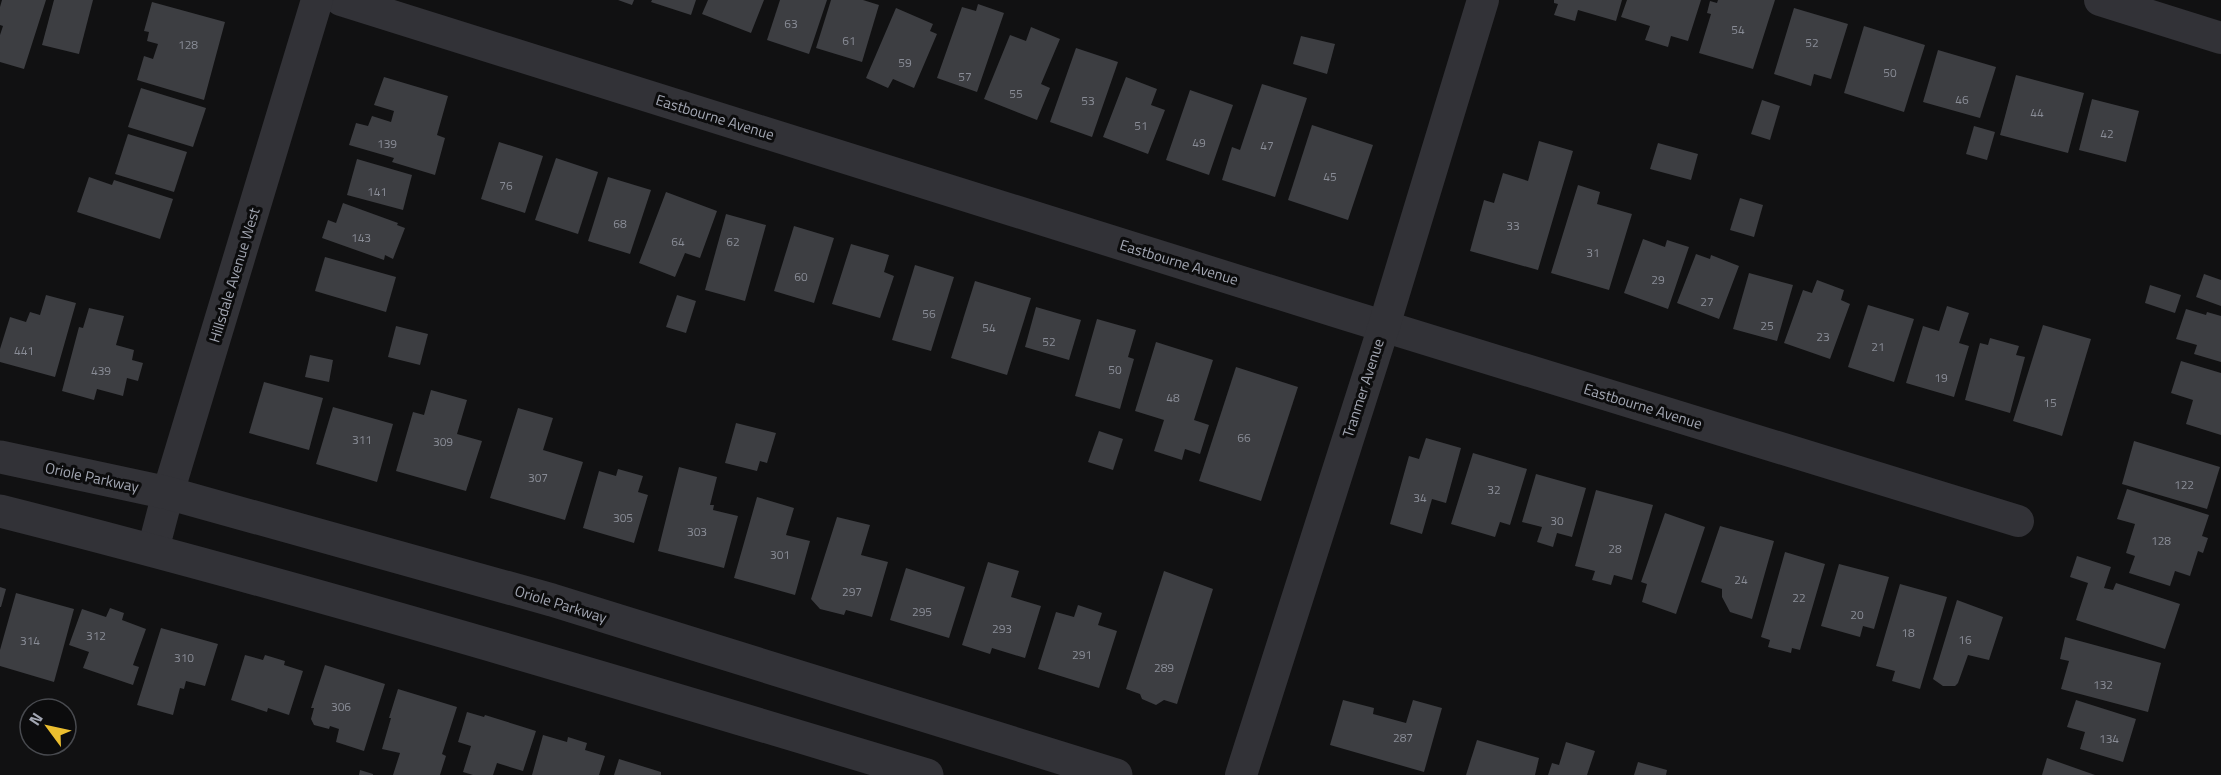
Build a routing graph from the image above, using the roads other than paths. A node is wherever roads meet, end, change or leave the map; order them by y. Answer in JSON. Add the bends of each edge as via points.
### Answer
{"nodes":[{"id":1,"x":317,"y":0,"type":"edge"},
{"id":2,"x":341,"y":0,"type":"edge"},
{"id":3,"x":1483,"y":0,"type":"edge"},
{"id":4,"x":2100,"y":0,"type":"edge"},
{"id":5,"x":2221,"y":38,"type":"edge"},
{"id":6,"x":1384,"y":326,"type":"junction"},
{"id":7,"x":0,"y":457,"type":"edge"},
{"id":8,"x":168,"y":493,"type":"junction"},
{"id":9,"x":0,"y":511,"type":"edge"},
{"id":10,"x":2018,"y":522,"type":"dead end"},
{"id":11,"x":153,"y":549,"type":"junction"},
{"id":12,"x":927,"y":775,"type":"edge"},
{"id":13,"x":1116,"y":775,"type":"edge"},
{"id":14,"x":1241,"y":775,"type":"edge"}],
"edges":[{"from":1,"to":8,"type":"street","name":"Hillsdale Avenue West"},
{"from":2,"to":6,"type":"street","name":"Eastbourne Avenue"},
{"from":3,"to":6,"type":"street","name":"Tranmer Avenue"},
{"from":4,"to":5,"type":"street"},
{"from":6,"to":10,"type":"street","name":"Eastbourne Avenue"},
{"from":6,"to":14,"type":"street","name":"Tranmer Avenue"},
{"from":7,"to":8,"type":"street","name":"Oriole Parkway"},
{"from":8,"to":11,"type":"street","name":"Hillsdale Avenue West"},
{"from":8,"to":13,"type":"street","name":"Oriole Parkway","via":[[552,600]]},
{"from":9,"to":11,"type":"street"},
{"from":11,"to":12,"type":"street","via":[[519,652]]}]}
